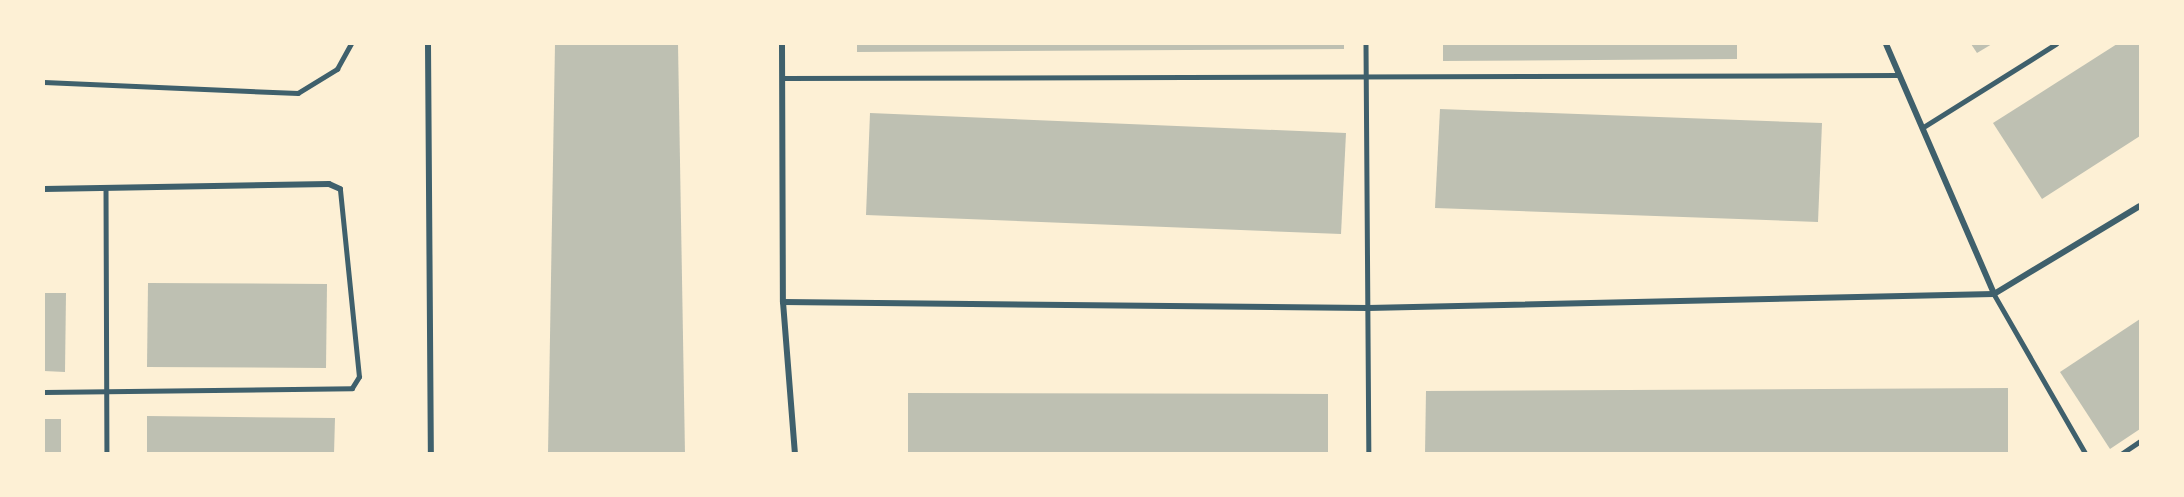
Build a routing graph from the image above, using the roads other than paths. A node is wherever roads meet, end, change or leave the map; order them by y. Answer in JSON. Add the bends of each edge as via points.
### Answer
{"nodes":[{"id":1,"x":351,"y":44,"type":"edge"},
{"id":2,"x":428,"y":44,"type":"edge"},
{"id":3,"x":782,"y":44,"type":"edge"},
{"id":4,"x":1366,"y":44,"type":"edge"},
{"id":5,"x":1886,"y":44,"type":"edge"},
{"id":6,"x":2056,"y":44,"type":"edge"},
{"id":7,"x":1897,"y":75,"type":"junction"},
{"id":8,"x":1366,"y":77,"type":"junction"},
{"id":9,"x":784,"y":78,"type":"junction"},
{"id":10,"x":44,"y":82,"type":"edge"},
{"id":11,"x":1922,"y":128,"type":"junction"},
{"id":12,"x":106,"y":187,"type":"junction"},
{"id":13,"x":44,"y":189,"type":"edge"},
{"id":14,"x":340,"y":189,"type":"joint"},
{"id":15,"x":2140,"y":206,"type":"edge"},
{"id":16,"x":1994,"y":294,"type":"junction"},
{"id":17,"x":783,"y":302,"type":"junction"},
{"id":18,"x":1368,"y":308,"type":"junction"},
{"id":19,"x":107,"y":391,"type":"junction"},
{"id":20,"x":44,"y":392,"type":"edge"},
{"id":21,"x":2140,"y":441,"type":"edge"},
{"id":22,"x":107,"y":453,"type":"edge"},
{"id":23,"x":431,"y":453,"type":"edge"},
{"id":24,"x":795,"y":453,"type":"edge"},
{"id":25,"x":1369,"y":453,"type":"edge"},
{"id":26,"x":2086,"y":453,"type":"edge"},
{"id":27,"x":2121,"y":453,"type":"edge"}],
"edges":[{"from":1,"to":10,"type":"lane","via":[[337,69],[298,93]]},
{"from":2,"to":23,"type":"street"},
{"from":3,"to":9,"type":"street"},
{"from":4,"to":8,"type":"lane"},
{"from":5,"to":7,"type":"street"},
{"from":6,"to":11,"type":"lane"},
{"from":7,"to":8,"type":"lane"},
{"from":7,"to":11,"type":"street"},
{"from":8,"to":9,"type":"lane"},
{"from":8,"to":18,"type":"lane"},
{"from":9,"to":17,"type":"street"},
{"from":11,"to":16,"type":"street"},
{"from":12,"to":13,"type":"street"},
{"from":12,"to":14,"type":"street","via":[[329,184]]},
{"from":12,"to":19,"type":"lane"},
{"from":14,"to":19,"type":"lane","via":[[359,377],[352,388]]},
{"from":15,"to":16,"type":"street"},
{"from":16,"to":18,"type":"street"},
{"from":16,"to":26,"type":"lane"},
{"from":17,"to":18,"type":"street"},
{"from":17,"to":24,"type":"street"},
{"from":18,"to":25,"type":"lane"},
{"from":19,"to":20,"type":"lane"},
{"from":19,"to":22,"type":"lane"},
{"from":21,"to":27,"type":"lane"}]}
